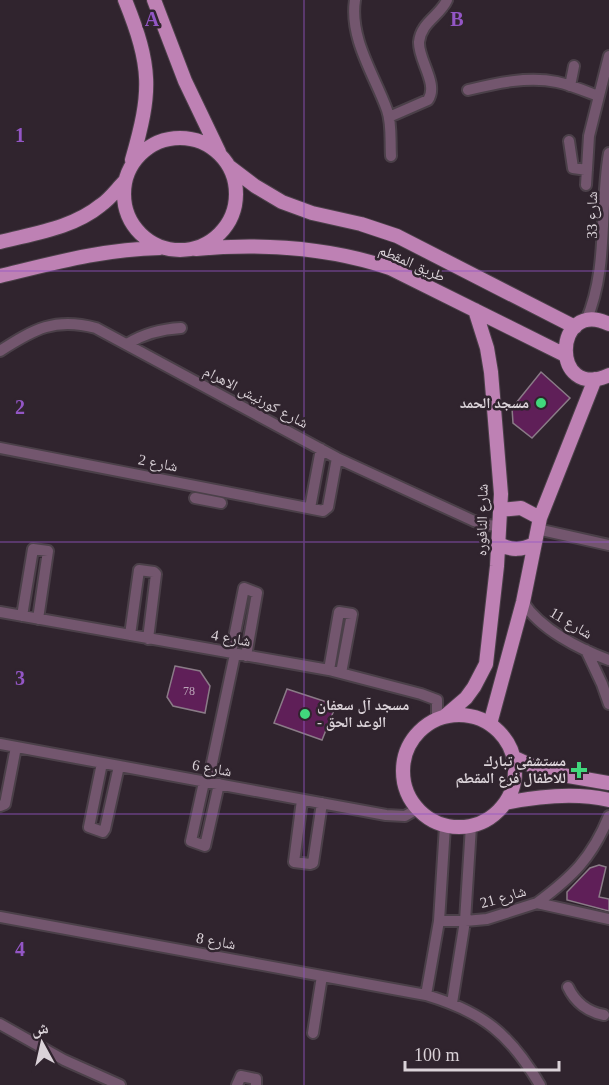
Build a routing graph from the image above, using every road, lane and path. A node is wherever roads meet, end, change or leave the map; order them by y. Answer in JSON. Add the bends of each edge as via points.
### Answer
{"nodes":[{"id":1,"x":125,"y":0,"type":"edge"},
{"id":2,"x":154,"y":0,"type":"edge"},
{"id":3,"x":447,"y":0,"type":"edge"},
{"id":4,"x":354,"y":2,"type":"edge"},
{"id":5,"x":609,"y":56,"type":"edge"},
{"id":6,"x":574,"y":66,"type":"dead end"},
{"id":7,"x":570,"y":86,"type":"junction"},
{"id":8,"x":468,"y":90,"type":"dead end"},
{"id":9,"x":598,"y":96,"type":"junction"},
{"id":10,"x":389,"y":117,"type":"junction"},
{"id":11,"x":569,"y":141,"type":"dead end"},
{"id":12,"x":609,"y":153,"type":"edge"},
{"id":13,"x":220,"y":154,"type":"junction"},
{"id":14,"x":391,"y":156,"type":"dead end"},
{"id":15,"x":131,"y":164,"type":"junction"},
{"id":16,"x":230,"y":167,"type":"junction"},
{"id":17,"x":586,"y":170,"type":"junction"},
{"id":18,"x":124,"y":182,"type":"junction"},
{"id":19,"x":586,"y":185,"type":"dead end"},
{"id":20,"x":609,"y":211,"type":"edge"},
{"id":21,"x":0,"y":242,"type":"edge"},
{"id":22,"x":163,"y":248,"type":"junction"},
{"id":23,"x":196,"y":249,"type":"junction"},
{"id":24,"x":0,"y":276,"type":"edge"},
{"id":25,"x":607,"y":280,"type":"edge"},
{"id":26,"x":475,"y":310,"type":"junction"},
{"id":27,"x":580,"y":324,"type":"junction"},
{"id":28,"x":609,"y":324,"type":"edge"},
{"id":29,"x":181,"y":328,"type":"dead end"},
{"id":30,"x":127,"y":344,"type":"junction"},
{"id":31,"x":0,"y":351,"type":"edge"},
{"id":32,"x":565,"y":355,"type":"junction"},
{"id":33,"x":604,"y":378,"type":"edge"},
{"id":34,"x":0,"y":448,"type":"edge"},
{"id":35,"x":321,"y":449,"type":"junction"},
{"id":36,"x":337,"y":458,"type":"junction"},
{"id":37,"x":210,"y":489,"type":"junction"},
{"id":38,"x":195,"y":498,"type":"dead end"},
{"id":39,"x":208,"y":501,"type":"junction"},
{"id":40,"x":221,"y":503,"type":"dead end"},
{"id":41,"x":310,"y":508,"type":"junction"},
{"id":42,"x":500,"y":510,"type":"junction"},
{"id":43,"x":538,"y":523,"type":"junction"},
{"id":44,"x":500,"y":526,"type":"junction"},
{"id":45,"x":499,"y":544,"type":"junction"},
{"id":46,"x":534,"y":544,"type":"junction"},
{"id":47,"x":609,"y":545,"type":"edge"},
{"id":48,"x":523,"y":602,"type":"junction"},
{"id":49,"x":0,"y":612,"type":"edge"},
{"id":50,"x":22,"y":616,"type":"junction"},
{"id":51,"x":38,"y":619,"type":"junction"},
{"id":52,"x":130,"y":635,"type":"junction"},
{"id":53,"x":148,"y":639,"type":"junction"},
{"id":54,"x":586,"y":650,"type":"junction"},
{"id":55,"x":237,"y":654,"type":"junction"},
{"id":56,"x":609,"y":660,"type":"edge"},
{"id":57,"x":329,"y":670,"type":"junction"},
{"id":58,"x":341,"y":673,"type":"junction"},
{"id":59,"x":609,"y":704,"type":"edge"},
{"id":60,"x":441,"y":718,"type":"junction"},
{"id":61,"x":490,"y":724,"type":"junction"},
{"id":62,"x":0,"y":744,"type":"edge"},
{"id":63,"x":16,"y":747,"type":"junction"},
{"id":64,"x":513,"y":757,"type":"junction"},
{"id":65,"x":102,"y":763,"type":"junction"},
{"id":66,"x":119,"y":766,"type":"junction"},
{"id":67,"x":211,"y":783,"type":"junction"},
{"id":68,"x":609,"y":783,"type":"edge"},
{"id":69,"x":302,"y":800,"type":"junction"},
{"id":70,"x":609,"y":800,"type":"edge"},
{"id":71,"x":321,"y":803,"type":"junction"},
{"id":72,"x":505,"y":803,"type":"junction"},
{"id":73,"x":0,"y":806,"type":"edge"},
{"id":74,"x":417,"y":809,"type":"junction"},
{"id":75,"x":609,"y":816,"type":"edge"},
{"id":76,"x":445,"y":826,"type":"junction"},
{"id":77,"x":471,"y":826,"type":"junction"},
{"id":78,"x":537,"y":903,"type":"junction"},
{"id":79,"x":0,"y":916,"type":"edge"},
{"id":80,"x":609,"y":919,"type":"edge"},
{"id":81,"x":439,"y":921,"type":"junction"},
{"id":82,"x":465,"y":921,"type":"junction"},
{"id":83,"x":322,"y":976,"type":"junction"},
{"id":84,"x":568,"y":987,"type":"dead end"},
{"id":85,"x":426,"y":995,"type":"junction"},
{"id":86,"x":452,"y":1003,"type":"junction"},
{"id":87,"x":607,"y":1015,"type":"edge"},
{"id":88,"x":0,"y":1024,"type":"edge"},
{"id":89,"x":312,"y":1033,"type":"dead end"},
{"id":90,"x":120,"y":1085,"type":"edge"},
{"id":91,"x":237,"y":1085,"type":"edge"},
{"id":92,"x":256,"y":1085,"type":"edge"},
{"id":93,"x":540,"y":1085,"type":"edge"}],
"edges":[{"from":1,"to":15,"type":"main road","via":[[144,52],[147,84],[142,127]]},
{"from":2,"to":13,"type":"main road","via":[[185,81]]},
{"from":3,"to":10,"type":"street","via":[[421,35],[420,48],[432,88],[430,97]]},
{"from":4,"to":10,"type":"street","via":[[365,62]]},
{"from":5,"to":9,"type":"street"},
{"from":6,"to":7,"type":"street"},
{"from":7,"to":8,"type":"street","via":[[536,80]]},
{"from":7,"to":9,"type":"street"},
{"from":9,"to":17,"type":"street"},
{"from":10,"to":14,"type":"street"},
{"from":11,"to":17,"type":"street","via":[[573,168]]},
{"from":12,"to":20,"type":"street","name":"شارع 33"},
{"from":13,"to":15,"type":"main road","via":[[195,139],[180,137],[152,144]]},
{"from":13,"to":16,"type":"main road"},
{"from":15,"to":18,"type":"main road"},
{"from":16,"to":23,"type":"main road","via":[[236,183],[232,215],[224,230]]},
{"from":16,"to":27,"type":"main road","name":"طريق المقطم","via":[[282,202],[397,236]]},
{"from":17,"to":19,"type":"street"},
{"from":18,"to":21,"type":"main road","via":[[102,205],[73,222]]},
{"from":18,"to":22,"type":"main road","via":[[123,198],[135,229]]},
{"from":20,"to":25,"type":"street","name":"شارع 33"},
{"from":22,"to":23,"type":"main road"},
{"from":22,"to":24,"type":"main road","via":[[96,253]]},
{"from":23,"to":26,"type":"main road","name":"طريق المقطم","via":[[278,247],[361,258]]},
{"from":25,"to":27,"type":"street","name":"شارع 33","via":[[598,302]]},
{"from":26,"to":32,"type":"main road","name":"طريق المقطم"},
{"from":26,"to":42,"type":"main road","name":"شارع النافوره","via":[[491,372]]},
{"from":27,"to":28,"type":"main road","name":"طريق المقطم"},
{"from":27,"to":32,"type":"main road","via":[[567,337]]},
{"from":29,"to":30,"type":"street","via":[[153,332]]},
{"from":30,"to":31,"type":"street","name":"شارع كورنيش الاهرام","via":[[96,328],[70,323],[44,326]]},
{"from":30,"to":35,"type":"street","name":"شارع كورنيش الاهرام"},
{"from":32,"to":33,"type":"main road","via":[[573,371],[584,377]]},
{"from":33,"to":43,"type":"main road"},
{"from":34,"to":37,"type":"street","name":"شارع 2"},
{"from":35,"to":36,"type":"street","name":"شارع كورنيش الاهرام"},
{"from":35,"to":41,"type":"street"},
{"from":36,"to":41,"type":"street","via":[[328,507],[323,511]]},
{"from":36,"to":44,"type":"street","name":"شارع كورنيش الاهرام","via":[[480,523]]},
{"from":37,"to":39,"type":"street"},
{"from":37,"to":41,"type":"street","name":"شارع 2"},
{"from":38,"to":39,"type":"street"},
{"from":39,"to":40,"type":"street"},
{"from":42,"to":43,"type":"main road","via":[[521,508]]},
{"from":42,"to":44,"type":"main road","name":"شارع النافوره"},
{"from":43,"to":46,"type":"main road"},
{"from":43,"to":47,"type":"street"},
{"from":44,"to":45,"type":"main road","name":"شارع النافوره"},
{"from":45,"to":46,"type":"main road","via":[[513,549]]},
{"from":45,"to":60,"type":"main road","name":"شارع النافوره","via":[[486,664],[466,698]]},
{"from":46,"to":48,"type":"main road"},
{"from":48,"to":54,"type":"street","name":"شارع 11","via":[[538,621]]},
{"from":48,"to":61,"type":"main road"},
{"from":49,"to":50,"type":"street","name":"شارع 4"},
{"from":50,"to":51,"type":"street","name":"شارع 4"},
{"from":50,"to":51,"type":"street","via":[[33,549],[48,551]]},
{"from":51,"to":52,"type":"street","name":"شارع 4"},
{"from":52,"to":53,"type":"street","name":"شارع 4"},
{"from":52,"to":53,"type":"street","via":[[138,571],[154,572]]},
{"from":53,"to":55,"type":"street","name":"شارع 4"},
{"from":54,"to":56,"type":"street","name":"شارع 11"},
{"from":54,"to":59,"type":"street"},
{"from":55,"to":55,"type":"street","via":[[244,588],[257,593]]},
{"from":55,"to":57,"type":"street","name":"شارع 4"},
{"from":55,"to":67,"type":"street"},
{"from":57,"to":58,"type":"street","name":"شارع 4"},
{"from":57,"to":58,"type":"street","via":[[339,612],[350,612]]},
{"from":58,"to":60,"type":"street","name":"شارع 4","via":[[437,700]]},
{"from":60,"to":61,"type":"main road","via":[[473,716]]},
{"from":60,"to":74,"type":"main road","via":[[419,731],[404,758],[406,790]]},
{"from":61,"to":64,"type":"main road","via":[[507,742]]},
{"from":62,"to":63,"type":"street","name":"شارع 6"},
{"from":63,"to":65,"type":"street","name":"شارع 6"},
{"from":63,"to":73,"type":"street","via":[[5,804]]},
{"from":64,"to":68,"type":"main road","via":[[545,772]]},
{"from":64,"to":72,"type":"main road","via":[[515,776]]},
{"from":65,"to":66,"type":"street","name":"شارع 6"},
{"from":65,"to":66,"type":"street","via":[[89,827],[103,832]]},
{"from":66,"to":67,"type":"street","name":"شارع 6"},
{"from":67,"to":67,"type":"street","via":[[191,842],[205,846]]},
{"from":67,"to":69,"type":"street","name":"شارع 6"},
{"from":69,"to":71,"type":"street","name":"شارع 6"},
{"from":69,"to":71,"type":"street","via":[[294,862],[313,862]]},
{"from":70,"to":72,"type":"main road","via":[[557,796]]},
{"from":71,"to":74,"type":"street","name":"شارع 6","via":[[397,817]]},
{"from":72,"to":77,"type":"main road","via":[[487,820]]},
{"from":74,"to":76,"type":"main road"},
{"from":75,"to":78,"type":"street","via":[[578,870]]},
{"from":76,"to":77,"type":"main road"},
{"from":76,"to":81,"type":"street"},
{"from":77,"to":82,"type":"street"},
{"from":78,"to":80,"type":"street","name":"شارع 21"},
{"from":78,"to":82,"type":"street","name":"شارع 21","via":[[498,916]]},
{"from":79,"to":83,"type":"street","name":"شارع 8"},
{"from":81,"to":82,"type":"street","name":"شارع 21"},
{"from":81,"to":85,"type":"street"},
{"from":82,"to":86,"type":"street"},
{"from":83,"to":85,"type":"street","name":"شارع 8"},
{"from":83,"to":89,"type":"street"},
{"from":84,"to":87,"type":"street","via":[[579,1003],[592,1012]]},
{"from":85,"to":86,"type":"street"},
{"from":86,"to":93,"type":"street","via":[[505,1036]]},
{"from":88,"to":90,"type":"street","via":[[64,1060]]},
{"from":91,"to":92,"type":"street","via":[[241,1076],[256,1079]]}]}
